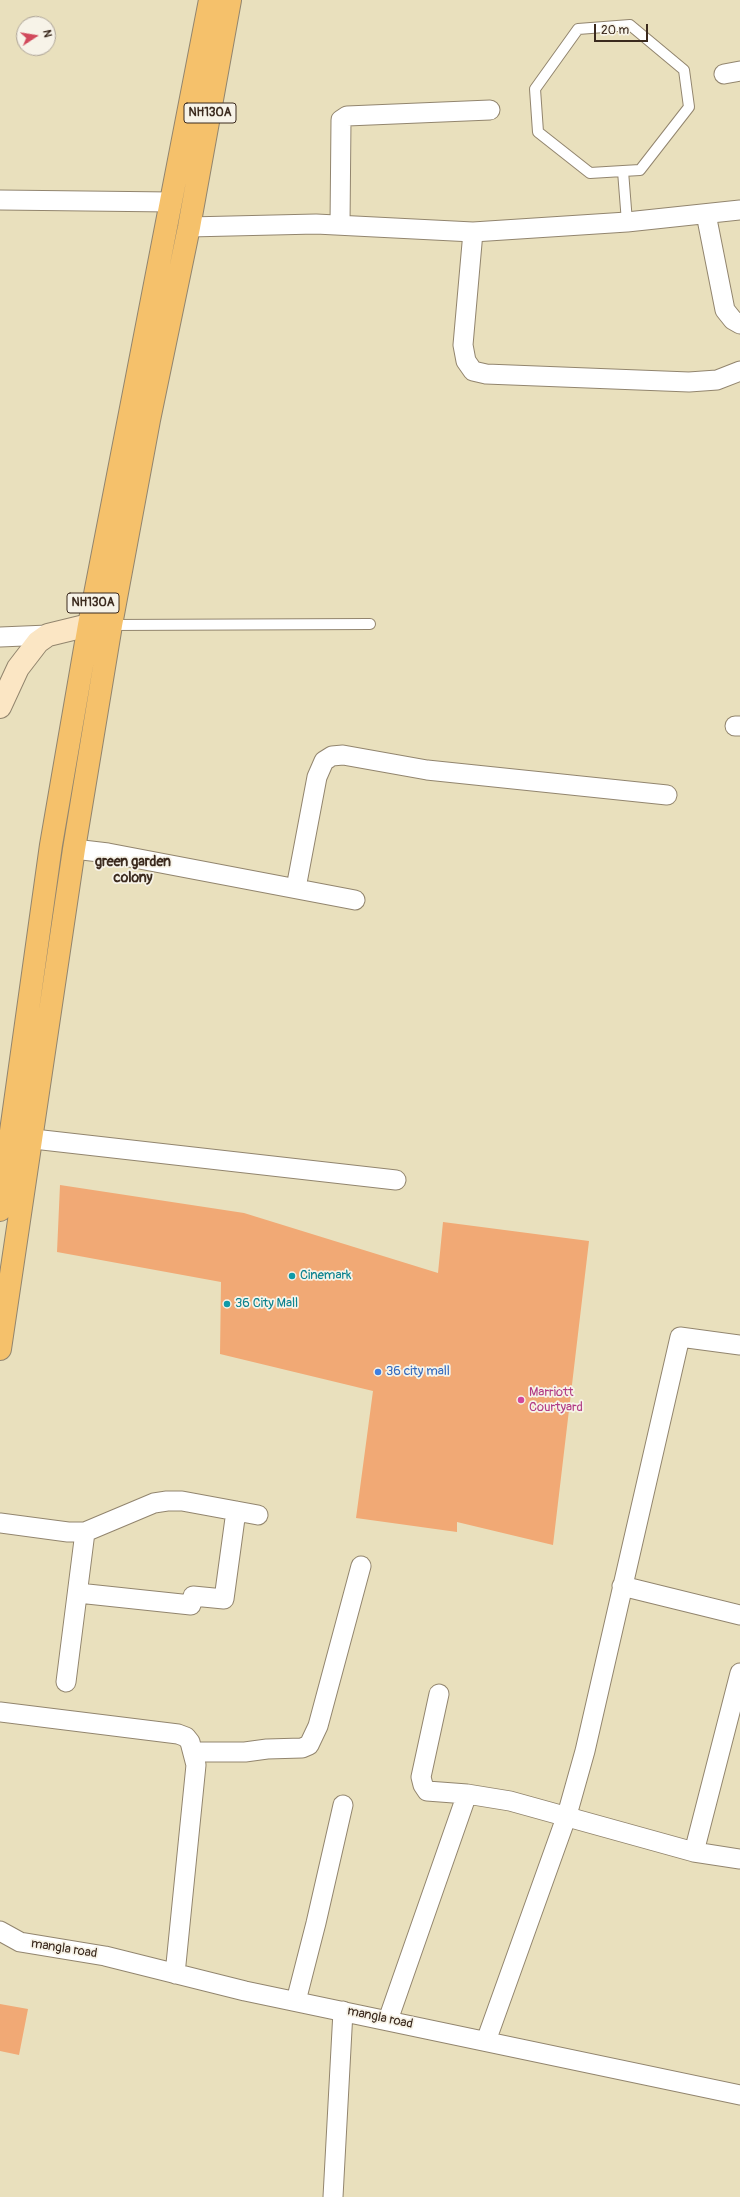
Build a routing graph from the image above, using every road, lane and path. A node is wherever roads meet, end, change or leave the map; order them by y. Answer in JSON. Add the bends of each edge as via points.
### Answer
{"nodes":[{"id":1,"x":210,"y":0,"type":"edge"},
{"id":2,"x":230,"y":0,"type":"edge"},
{"id":3,"x":490,"y":110,"type":"dead end"},
{"id":4,"x":624,"y":171,"type":"junction"},
{"id":5,"x":0,"y":200,"type":"edge"},
{"id":6,"x":171,"y":202,"type":"junction"},
{"id":7,"x":740,"y":210,"type":"edge"},
{"id":8,"x":706,"y":214,"type":"junction"},
{"id":9,"x":627,"y":222,"type":"junction"},
{"id":10,"x":340,"y":225,"type":"junction"},
{"id":11,"x":189,"y":227,"type":"junction"},
{"id":12,"x":473,"y":232,"type":"junction"},
{"id":13,"x":740,"y":324,"type":"edge"},
{"id":14,"x":740,"y":371,"type":"edge"},
{"id":15,"x":370,"y":624,"type":"dead end"},
{"id":16,"x":89,"y":625,"type":"junction"},
{"id":17,"x":111,"y":625,"type":"junction"},
{"id":18,"x":48,"y":635,"type":"junction"},
{"id":19,"x":0,"y":636,"type":"edge"},
{"id":20,"x":0,"y":706,"type":"edge"},
{"id":21,"x":667,"y":795,"type":"dead end"},
{"id":22,"x":74,"y":849,"type":"junction"},
{"id":23,"x":296,"y":888,"type":"junction"},
{"id":24,"x":356,"y":900,"type":"dead end"},
{"id":25,"x":20,"y":1137,"type":"junction"},
{"id":26,"x":396,"y":1180,"type":"dead end"},
{"id":27,"x":0,"y":1210,"type":"edge"},
{"id":28,"x":740,"y":1345,"type":"edge"},
{"id":29,"x":0,"y":1349,"type":"edge"},
{"id":30,"x":236,"y":1511,"type":"junction"},
{"id":31,"x":258,"y":1515,"type":"dead end"},
{"id":32,"x":0,"y":1523,"type":"edge"},
{"id":33,"x":85,"y":1532,"type":"junction"},
{"id":34,"x":361,"y":1566,"type":"dead end"},
{"id":35,"x":622,"y":1586,"type":"junction"},
{"id":36,"x":78,"y":1593,"type":"junction"},
{"id":37,"x":740,"y":1615,"type":"edge"},
{"id":38,"x":740,"y":1673,"type":"edge"},
{"id":39,"x":66,"y":1682,"type":"dead end"},
{"id":40,"x":439,"y":1694,"type":"dead end"},
{"id":41,"x":0,"y":1712,"type":"edge"},
{"id":42,"x":194,"y":1752,"type":"junction"},
{"id":43,"x":467,"y":1794,"type":"junction"},
{"id":44,"x":343,"y":1805,"type":"dead end"},
{"id":45,"x":567,"y":1816,"type":"junction"},
{"id":46,"x":694,"y":1852,"type":"junction"},
{"id":47,"x":740,"y":1859,"type":"edge"},
{"id":48,"x":0,"y":1931,"type":"edge"},
{"id":49,"x":20,"y":1942,"type":"junction"},
{"id":50,"x":0,"y":1947,"type":"edge"},
{"id":51,"x":175,"y":1974,"type":"junction"},
{"id":52,"x":296,"y":2001,"type":"junction"},
{"id":53,"x":343,"y":2011,"type":"junction"},
{"id":54,"x":388,"y":2020,"type":"junction"},
{"id":55,"x":486,"y":2041,"type":"junction"},
{"id":56,"x":740,"y":2095,"type":"edge"},
{"id":57,"x":333,"y":2197,"type":"edge"}],
"edges":[{"from":1,"to":6,"type":"highway","number":"NH130A"},
{"from":2,"to":11,"type":"highway","number":"NH130A"},
{"from":3,"to":10,"type":"street","via":[[347,116],[341,120]]},
{"from":4,"to":4,"type":"lane","via":[[590,173],[538,132],[535,90],[578,29],[630,25],[684,70],[689,107],[640,170]]},
{"from":4,"to":9,"type":"lane"},
{"from":5,"to":6,"type":"street"},
{"from":6,"to":16,"type":"highway","number":"NH130A"},
{"from":7,"to":8,"type":"street"},
{"from":8,"to":9,"type":"street"},
{"from":8,"to":13,"type":"street","via":[[723,303],[729,315]]},
{"from":9,"to":12,"type":"street"},
{"from":10,"to":11,"type":"street"},
{"from":10,"to":12,"type":"street"},
{"from":11,"to":17,"type":"highway","number":"NH130A","via":[[149,420]]},
{"from":12,"to":14,"type":"street","via":[[463,346],[466,361],[473,371],[486,374],[689,382],[717,380]]},
{"from":15,"to":17,"type":"lane"},
{"from":16,"to":17,"type":"lane"},
{"from":16,"to":18,"type":"street"},
{"from":16,"to":25,"type":"highway","number":"NH130A","via":[[51,845]]},
{"from":17,"to":22,"type":"highway","number":"NH130A"},
{"from":18,"to":19,"type":"street"},
{"from":18,"to":20,"type":"street","via":[[38,642],[18,668]]},
{"from":21,"to":23,"type":"street","via":[[427,770],[343,755],[332,756],[324,761],[317,777]]},
{"from":22,"to":23,"type":"street"},
{"from":22,"to":25,"type":"highway","number":"NH130A"},
{"from":23,"to":24,"type":"street"},
{"from":25,"to":26,"type":"street"},
{"from":25,"to":27,"type":"highway","number":"NH130A"},
{"from":25,"to":29,"type":"highway","number":"NH130A"},
{"from":28,"to":35,"type":"street","via":[[680,1337]]},
{"from":30,"to":31,"type":"street"},
{"from":30,"to":33,"type":"street","via":[[182,1501],[167,1501],[147,1506]]},
{"from":30,"to":36,"type":"street","via":[[224,1599],[193,1596],[191,1605]]},
{"from":32,"to":33,"type":"street"},
{"from":33,"to":36,"type":"street"},
{"from":34,"to":42,"type":"street","via":[[316,1736],[310,1745],[302,1748]]},
{"from":35,"to":37,"type":"street"},
{"from":35,"to":45,"type":"street","via":[[585,1751]]},
{"from":36,"to":39,"type":"street"},
{"from":38,"to":46,"type":"street"},
{"from":40,"to":43,"type":"street","via":[[422,1781],[427,1791]]},
{"from":41,"to":42,"type":"street","via":[[178,1734],[186,1737]]},
{"from":42,"to":51,"type":"street","via":[[196,1765]]},
{"from":43,"to":45,"type":"street","via":[[510,1801]]},
{"from":43,"to":54,"type":"street"},
{"from":44,"to":52,"type":"street"},
{"from":45,"to":46,"type":"street"},
{"from":45,"to":55,"type":"street"},
{"from":46,"to":47,"type":"street"},
{"from":48,"to":49,"type":"street","name":"mangla road"},
{"from":49,"to":50,"type":"street","name":"mangla road"},
{"from":49,"to":51,"type":"street","name":"mangla road","via":[[105,1956]]},
{"from":51,"to":52,"type":"street","name":"mangla road"},
{"from":52,"to":53,"type":"street","name":"mangla road"},
{"from":53,"to":54,"type":"street","name":"mangla road"},
{"from":53,"to":57,"type":"street"},
{"from":54,"to":55,"type":"street","name":"mangla road"},
{"from":55,"to":56,"type":"street","name":"mangla road"}]}
